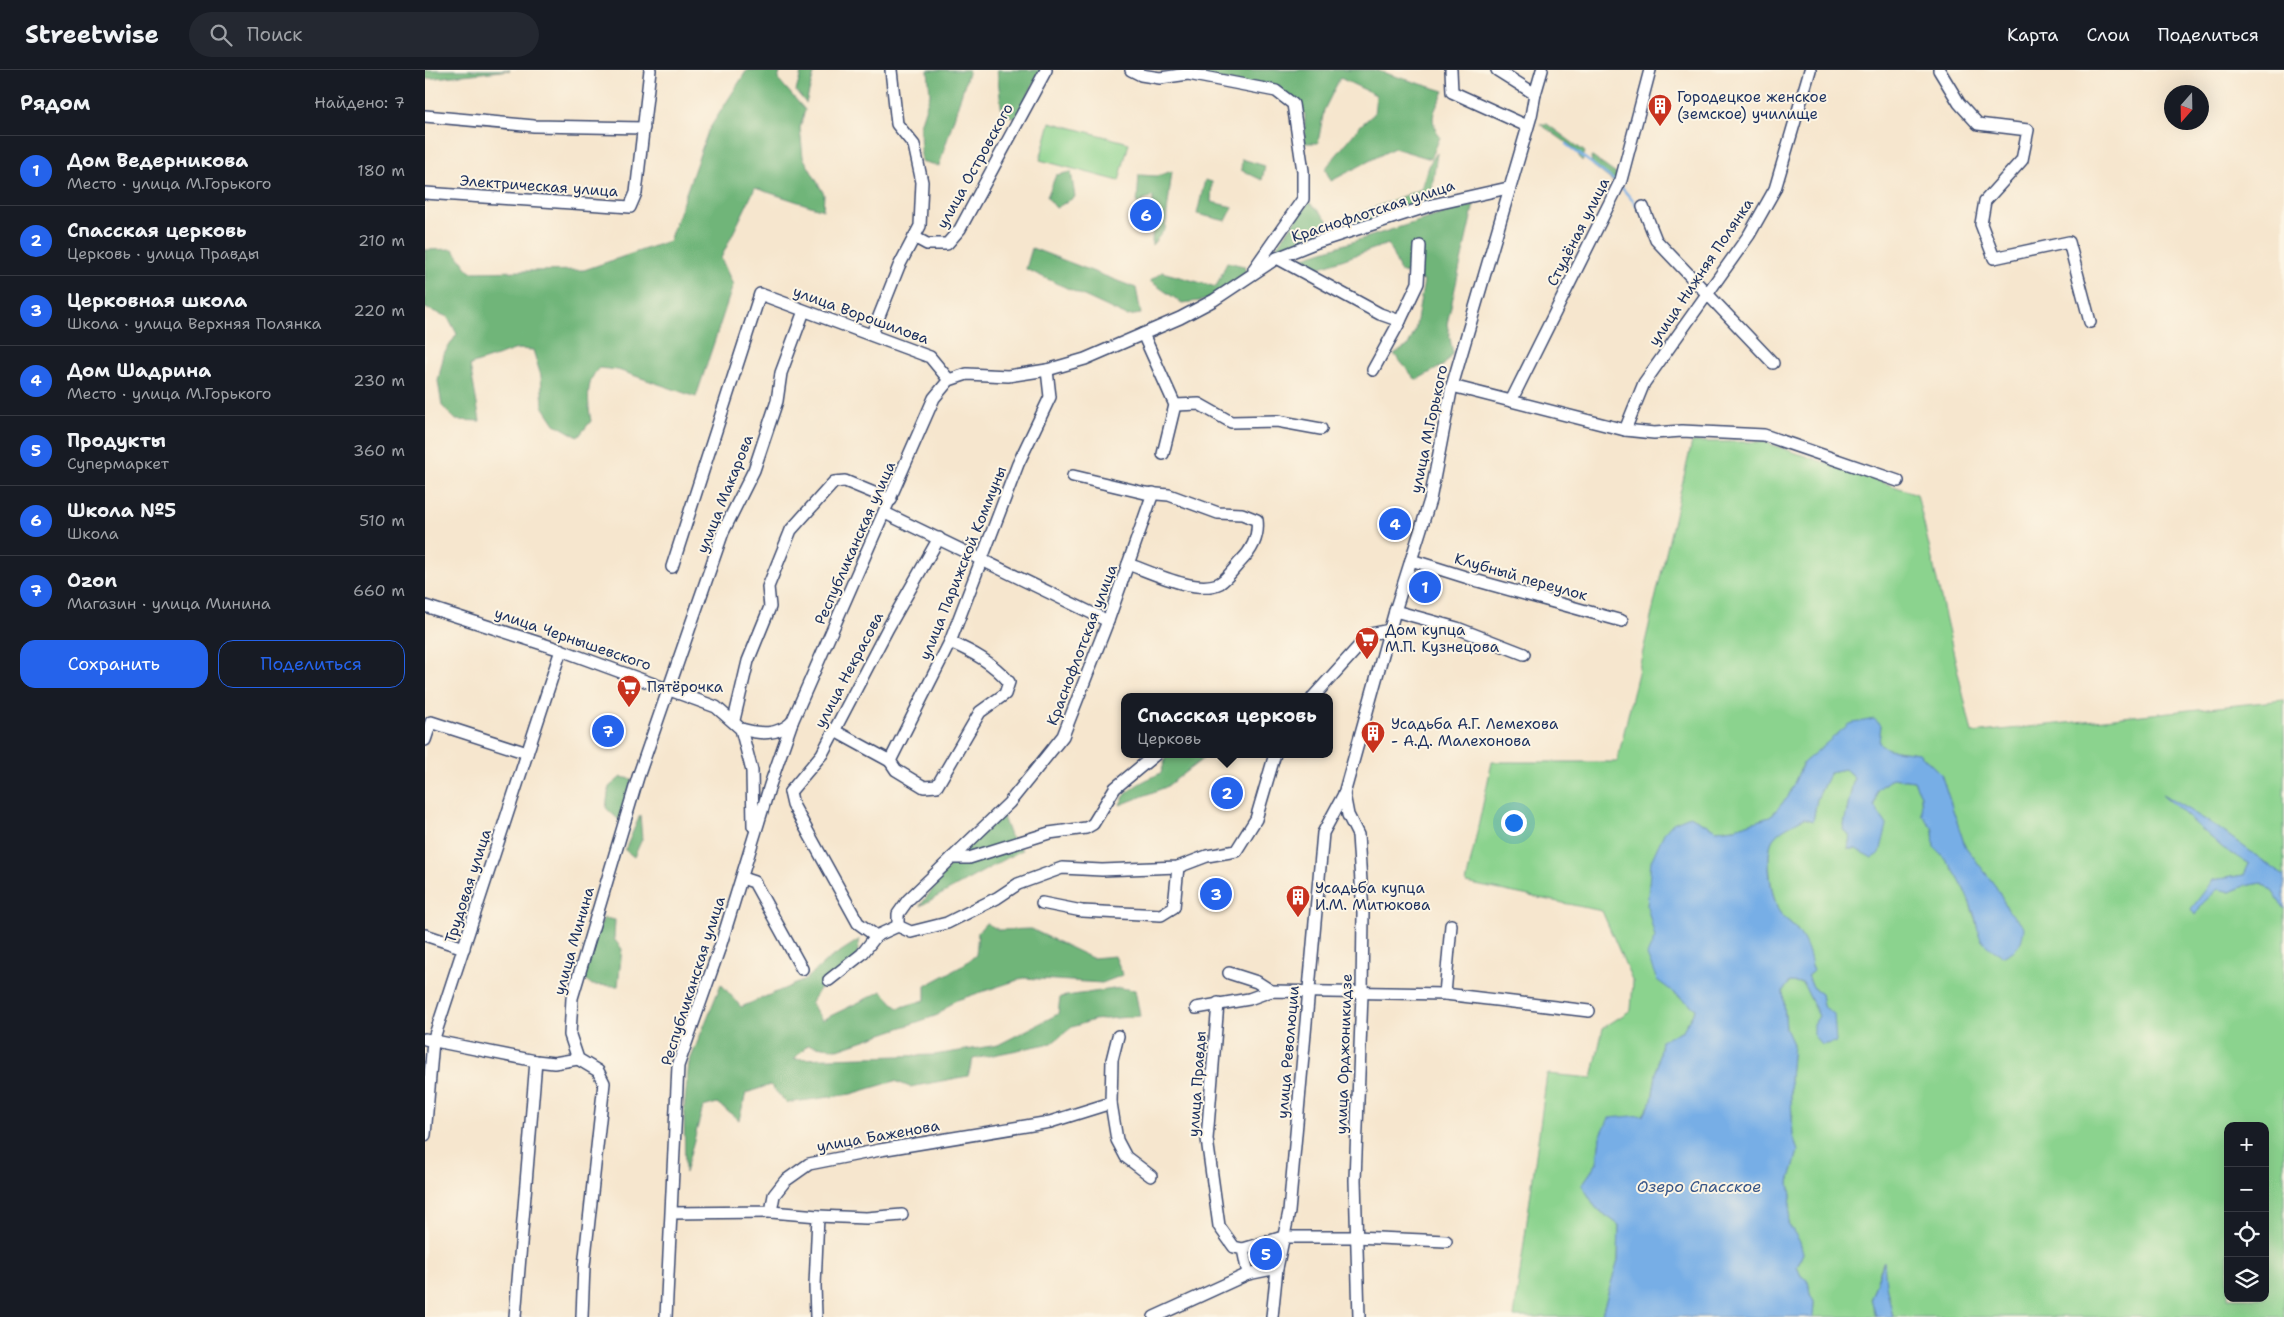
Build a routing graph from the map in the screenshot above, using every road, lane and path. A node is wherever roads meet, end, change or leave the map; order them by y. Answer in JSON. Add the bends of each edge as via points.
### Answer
{"nodes":[{"id":1,"x":650,"y":70,"type":"edge"},
{"id":2,"x":891,"y":70,"type":"edge"},
{"id":3,"x":1046,"y":70,"type":"edge"},
{"id":4,"x":1131,"y":70,"type":"edge"},
{"id":5,"x":1451,"y":70,"type":"edge"},
{"id":6,"x":1497,"y":70,"type":"edge"},
{"id":7,"x":1542,"y":70,"type":"edge"},
{"id":8,"x":1650,"y":70,"type":"edge"},
{"id":9,"x":1809,"y":70,"type":"edge"},
{"id":10,"x":1939,"y":70,"type":"edge"},
{"id":11,"x":1535,"y":94,"type":"junction"},
{"id":12,"x":425,"y":116,"type":"edge"},
{"id":13,"x":1527,"y":126,"type":"junction"},
{"id":14,"x":644,"y":128,"type":"junction"},
{"id":15,"x":1509,"y":188,"type":"junction"},
{"id":16,"x":425,"y":193,"type":"edge"},
{"id":17,"x":1643,"y":207,"type":"dead end"},
{"id":18,"x":914,"y":237,"type":"junction"},
{"id":19,"x":1420,"y":246,"type":"dead end"},
{"id":20,"x":1277,"y":258,"type":"junction"},
{"id":21,"x":1252,"y":273,"type":"junction"},
{"id":22,"x":760,"y":294,"type":"joint"},
{"id":23,"x":1706,"y":295,"type":"junction"},
{"id":24,"x":804,"y":311,"type":"junction"},
{"id":25,"x":1400,"y":321,"type":"junction"},
{"id":26,"x":2090,"y":322,"type":"dead end"},
{"id":27,"x":872,"y":334,"type":"junction"},
{"id":28,"x":1143,"y":334,"type":"junction"},
{"id":29,"x":1773,"y":363,"type":"dead end"},
{"id":30,"x":1047,"y":370,"type":"junction"},
{"id":31,"x":1373,"y":370,"type":"dead end"},
{"id":32,"x":949,"y":380,"type":"junction"},
{"id":33,"x":1451,"y":386,"type":"junction"},
{"id":34,"x":1512,"y":400,"type":"junction"},
{"id":35,"x":1175,"y":405,"type":"junction"},
{"id":36,"x":1321,"y":429,"type":"dead end"},
{"id":37,"x":1625,"y":430,"type":"junction"},
{"id":38,"x":1163,"y":454,"type":"dead end"},
{"id":39,"x":1073,"y":476,"type":"dead end"},
{"id":40,"x":1898,"y":482,"type":"dead end"},
{"id":41,"x":1153,"y":493,"type":"junction"},
{"id":42,"x":891,"y":500,"type":"junction"},
{"id":43,"x":885,"y":513,"type":"junction"},
{"id":44,"x":939,"y":538,"type":"junction"},
{"id":45,"x":983,"y":560,"type":"junction"},
{"id":46,"x":1411,"y":560,"type":"junction"},
{"id":47,"x":1128,"y":564,"type":"junction"},
{"id":48,"x":672,"y":567,"type":"dead end"},
{"id":49,"x":425,"y":606,"type":"edge"},
{"id":50,"x":1395,"y":610,"type":"junction"},
{"id":51,"x":1108,"y":621,"type":"junction"},
{"id":52,"x":1622,"y":621,"type":"dead end"},
{"id":53,"x":1390,"y":630,"type":"junction"},
{"id":54,"x":950,"y":642,"type":"junction"},
{"id":55,"x":561,"y":650,"type":"junction"},
{"id":56,"x":1524,"y":654,"type":"dead end"},
{"id":57,"x":669,"y":688,"type":"junction"},
{"id":58,"x":1317,"y":693,"type":"edge"},
{"id":59,"x":792,"y":722,"type":"junction"},
{"id":60,"x":738,"y":725,"type":"junction"},
{"id":61,"x":835,"y":731,"type":"junction"},
{"id":62,"x":425,"y":740,"type":"edge"},
{"id":63,"x":527,"y":753,"type":"junction"},
{"id":64,"x":1151,"y":758,"type":"edge"},
{"id":65,"x":1274,"y":758,"type":"edge"},
{"id":66,"x":891,"y":761,"type":"junction"},
{"id":67,"x":770,"y":784,"type":"junction"},
{"id":68,"x":790,"y":792,"type":"junction"},
{"id":69,"x":1344,"y":794,"type":"junction"},
{"id":70,"x":754,"y":837,"type":"junction"},
{"id":71,"x":952,"y":858,"type":"junction"},
{"id":72,"x":1177,"y":867,"type":"junction"},
{"id":73,"x":742,"y":878,"type":"junction"},
{"id":74,"x":1042,"y":902,"type":"dead end"},
{"id":75,"x":1451,"y":925,"type":"dead end"},
{"id":76,"x":898,"y":926,"type":"junction"},
{"id":77,"x":425,"y":935,"type":"edge"},
{"id":78,"x":876,"y":936,"type":"junction"},
{"id":79,"x":464,"y":948,"type":"junction"},
{"id":80,"x":801,"y":969,"type":"dead end"},
{"id":81,"x":1229,"y":973,"type":"dead end"},
{"id":82,"x":829,"y":980,"type":"dead end"},
{"id":83,"x":1271,"y":991,"type":"junction"},
{"id":84,"x":1309,"y":993,"type":"junction"},
{"id":85,"x":1362,"y":994,"type":"junction"},
{"id":86,"x":1445,"y":994,"type":"junction"},
{"id":87,"x":1218,"y":1003,"type":"junction"},
{"id":88,"x":1196,"y":1008,"type":"dead end"},
{"id":89,"x":1589,"y":1011,"type":"dead end"},
{"id":90,"x":1118,"y":1036,"type":"dead end"},
{"id":91,"x":429,"y":1040,"type":"edge"},
{"id":92,"x":578,"y":1059,"type":"junction"},
{"id":93,"x":536,"y":1061,"type":"junction"},
{"id":94,"x":1111,"y":1103,"type":"junction"},
{"id":95,"x":425,"y":1135,"type":"edge"},
{"id":96,"x":1151,"y":1176,"type":"dead end"},
{"id":97,"x":771,"y":1212,"type":"junction"},
{"id":98,"x":671,"y":1213,"type":"junction"},
{"id":99,"x":902,"y":1215,"type":"dead end"},
{"id":100,"x":818,"y":1216,"type":"junction"},
{"id":101,"x":1283,"y":1237,"type":"junction"},
{"id":102,"x":1355,"y":1237,"type":"junction"},
{"id":103,"x":1446,"y":1241,"type":"dead end"},
{"id":104,"x":1243,"y":1249,"type":"junction"},
{"id":105,"x":1277,"y":1268,"type":"junction"},
{"id":106,"x":1248,"y":1274,"type":"junction"},
{"id":107,"x":515,"y":1317,"type":"edge"},
{"id":108,"x":582,"y":1317,"type":"edge"},
{"id":109,"x":666,"y":1317,"type":"edge"},
{"id":110,"x":816,"y":1317,"type":"edge"},
{"id":111,"x":1153,"y":1317,"type":"edge"},
{"id":112,"x":1272,"y":1317,"type":"edge"},
{"id":113,"x":1359,"y":1317,"type":"edge"}],
"edges":[{"from":1,"to":14,"type":"street","name":"Электрическая улица"},
{"from":2,"to":18,"type":"street","via":[[897,124],[914,145],[922,182],[920,226]]},
{"from":3,"to":18,"type":"street","name":"улица Островского","via":[[960,229],[947,244],[927,244]]},
{"from":4,"to":21,"type":"street","name":"Краснофлотская улица","via":[[1161,78],[1189,74],[1276,91],[1293,104],[1303,171],[1303,199]]},
{"from":5,"to":13,"type":"street","via":[[1452,92]]},
{"from":6,"to":11,"type":"street"},
{"from":7,"to":11,"type":"street","name":"улица М.Горького"},
{"from":8,"to":34,"type":"street","name":"Студёная улица","via":[[1621,180]]},
{"from":9,"to":23,"type":"street","name":"улица Нижняя Полянка","via":[[1775,188],[1749,235]]},
{"from":10,"to":26,"type":"street","via":[[1959,104],[1978,124],[2028,130],[2022,160],[1985,201],[1981,224],[1994,258],[2069,242]]},
{"from":11,"to":13,"type":"street","name":"улица М.Горького"},
{"from":12,"to":14,"type":"street","via":[[534,126]]},
{"from":13,"to":15,"type":"street","name":"улица М.Горького"},
{"from":14,"to":16,"type":"street","name":"Электрическая улица","via":[[636,193],[630,207]]},
{"from":15,"to":20,"type":"street","name":"Краснофлотская улица","via":[[1432,205]]},
{"from":15,"to":33,"type":"street","name":"улица М.Горького"},
{"from":17,"to":23,"type":"street","via":[[1656,240]]},
{"from":18,"to":27,"type":"street"},
{"from":19,"to":25,"type":"street","via":[[1417,283]]},
{"from":20,"to":21,"type":"street","name":"Краснофлотская улица"},
{"from":20,"to":25,"type":"street","name":"Краснофлотская улица","via":[[1380,314]]},
{"from":21,"to":28,"type":"street","name":"Краснофлотская улица","via":[[1214,300]]},
{"from":22,"to":24,"type":"street","name":"улица Ворошилова"},
{"from":22,"to":48,"type":"street","name":"улица Макарова"},
{"from":23,"to":29,"type":"street"},
{"from":23,"to":37,"type":"street","name":"улица Нижняя Полянка","via":[[1644,382]]},
{"from":24,"to":27,"type":"street","name":"улица Ворошилова"},
{"from":24,"to":57,"type":"street","name":"улица Макарова","via":[[781,373],[777,401],[754,470],[723,532]]},
{"from":25,"to":31,"type":"street"},
{"from":27,"to":32,"type":"street","name":"улица Ворошилова","via":[[930,357]]},
{"from":28,"to":30,"type":"street","via":[[1085,359]]},
{"from":28,"to":35,"type":"street"},
{"from":30,"to":32,"type":"street","via":[[1008,376],[967,374]]},
{"from":30,"to":45,"type":"street","name":"улица Парижской Коммуны","via":[[1050,398],[1018,464]]},
{"from":32,"to":42,"type":"street","name":"Республиканская улица","via":[[934,398]]},
{"from":33,"to":34,"type":"street"},
{"from":33,"to":46,"type":"street","name":"улица М.Горького","via":[[1430,500]]},
{"from":34,"to":37,"type":"street"},
{"from":35,"to":36,"type":"street","via":[[1199,404],[1231,422],[1277,422]]},
{"from":35,"to":38,"type":"street"},
{"from":37,"to":40,"type":"street","via":[[1764,435]]},
{"from":39,"to":41,"type":"street"},
{"from":41,"to":47,"type":"street","name":"Краснофлотская улица"},
{"from":41,"to":47,"type":"street","via":[[1169,495],[1218,512],[1242,514],[1257,520],[1259,534],[1246,556],[1220,583],[1201,587],[1176,582]]},
{"from":42,"to":43,"type":"street","name":"Республиканская улица"},
{"from":42,"to":60,"type":"street","via":[[845,481],[834,482],[791,530],[768,587],[770,607],[748,661]]},
{"from":43,"to":44,"type":"street"},
{"from":43,"to":59,"type":"street","name":"Республиканская улица"},
{"from":44,"to":45,"type":"street"},
{"from":44,"to":61,"type":"street","name":"улица Некрасова"},
{"from":45,"to":51,"type":"street"},
{"from":45,"to":54,"type":"street","name":"улица Парижской Коммуны"},
{"from":46,"to":50,"type":"street","name":"улица М.Горького"},
{"from":46,"to":52,"type":"street","name":"Клубный переулок","via":[[1478,582]]},
{"from":47,"to":51,"type":"street","name":"Краснофлотская улица"},
{"from":49,"to":55,"type":"street","name":"улица Чернышевского"},
{"from":50,"to":53,"type":"street","name":"улица М.Горького"},
{"from":50,"to":56,"type":"street","via":[[1457,628]]},
{"from":51,"to":71,"type":"street","name":"Краснофлотская улица","via":[[1063,736],[1009,803]]},
{"from":53,"to":58,"type":"street","via":[[1370,634]]},
{"from":53,"to":69,"type":"street","name":"улица М.Горького"},
{"from":54,"to":66,"type":"street","name":"улица Парижской Коммуны"},
{"from":54,"to":66,"type":"street","via":[[975,653],[1000,672],[1009,682],[1008,689],[981,712],[937,786],[924,787],[896,770]]},
{"from":55,"to":57,"type":"street","name":"улица Чернышевского"},
{"from":55,"to":63,"type":"street","name":"Трудовая улица"},
{"from":57,"to":60,"type":"street","name":"улица Чернышевского","via":[[716,706]]},
{"from":57,"to":92,"type":"street","name":"улица Минина","via":[[572,998],[570,1035]]},
{"from":59,"to":60,"type":"street","via":[[774,732],[757,733]]},
{"from":59,"to":67,"type":"street","name":"Республиканская улица"},
{"from":60,"to":70,"type":"street","via":[[752,771]]},
{"from":61,"to":66,"type":"street"},
{"from":61,"to":68,"type":"street","name":"улица Некрасова","via":[[808,774]]},
{"from":62,"to":63,"type":"street","via":[[431,722]]},
{"from":63,"to":79,"type":"street","name":"Трудовая улица"},
{"from":64,"to":71,"type":"street","via":[[1115,788],[1093,824],[1086,828],[1049,833],[969,858]]},
{"from":65,"to":72,"type":"street","via":[[1256,819],[1236,851],[1207,856]]},
{"from":67,"to":68,"type":"street"},
{"from":67,"to":70,"type":"street","name":"Республиканская улица"},
{"from":68,"to":78,"type":"street","via":[[793,805],[858,923]]},
{"from":69,"to":84,"type":"street","name":"улица Революции","via":[[1323,833]]},
{"from":69,"to":85,"type":"street","name":"улица Орджоникидзе","via":[[1348,815],[1358,835],[1363,913]]},
{"from":70,"to":73,"type":"street","name":"Республиканская улица"},
{"from":71,"to":76,"type":"street","name":"Краснофлотская улица","via":[[908,900],[898,914]]},
{"from":72,"to":74,"type":"street","via":[[1175,908],[1161,915],[1082,911]]},
{"from":72,"to":76,"type":"street","via":[[1062,868],[1018,884],[947,922],[911,932]]},
{"from":73,"to":80,"type":"street","via":[[754,882]]},
{"from":73,"to":98,"type":"street","name":"Республиканская улица","via":[[678,1066]]},
{"from":75,"to":86,"type":"street"},
{"from":76,"to":78,"type":"street"},
{"from":77,"to":79,"type":"street"},
{"from":78,"to":82,"type":"street","via":[[862,954]]},
{"from":79,"to":91,"type":"street","name":"Трудовая улица"},
{"from":81,"to":83,"type":"street","via":[[1257,982]]},
{"from":83,"to":84,"type":"street"},
{"from":83,"to":87,"type":"street","via":[[1249,999]]},
{"from":84,"to":85,"type":"street"},
{"from":84,"to":101,"type":"street","name":"улица Революции","via":[[1289,1212]]},
{"from":85,"to":86,"type":"street"},
{"from":85,"to":102,"type":"street","name":"улица Орджоникидзе"},
{"from":86,"to":89,"type":"street"},
{"from":87,"to":88,"type":"street"},
{"from":87,"to":104,"type":"street","name":"улица Правды","via":[[1207,1139],[1219,1226],[1235,1247]]},
{"from":90,"to":94,"type":"street","via":[[1112,1060]]},
{"from":91,"to":93,"type":"street"},
{"from":91,"to":95,"type":"street","name":"Трудовая улица"},
{"from":92,"to":93,"type":"street","via":[[555,1063]]},
{"from":92,"to":108,"type":"street","via":[[598,1071],[604,1083],[584,1266]]},
{"from":93,"to":107,"type":"street"},
{"from":94,"to":96,"type":"street","via":[[1117,1140],[1126,1157]]},
{"from":94,"to":97,"type":"street","name":"улица Баженова","via":[[1050,1122],[809,1164],[785,1181],[774,1195]]},
{"from":97,"to":98,"type":"street"},
{"from":97,"to":100,"type":"street"},
{"from":98,"to":109,"type":"street","name":"Республиканская улица"},
{"from":99,"to":100,"type":"street","via":[[866,1218]]},
{"from":100,"to":110,"type":"street"},
{"from":101,"to":102,"type":"street"},
{"from":101,"to":104,"type":"street"},
{"from":101,"to":105,"type":"street","name":"улица Революции"},
{"from":102,"to":103,"type":"street"},
{"from":102,"to":113,"type":"street","name":"улица Орджоникидзе"},
{"from":104,"to":106,"type":"street"},
{"from":105,"to":106,"type":"street"},
{"from":105,"to":112,"type":"street","name":"улица Революции"},
{"from":106,"to":111,"type":"street"}]}
